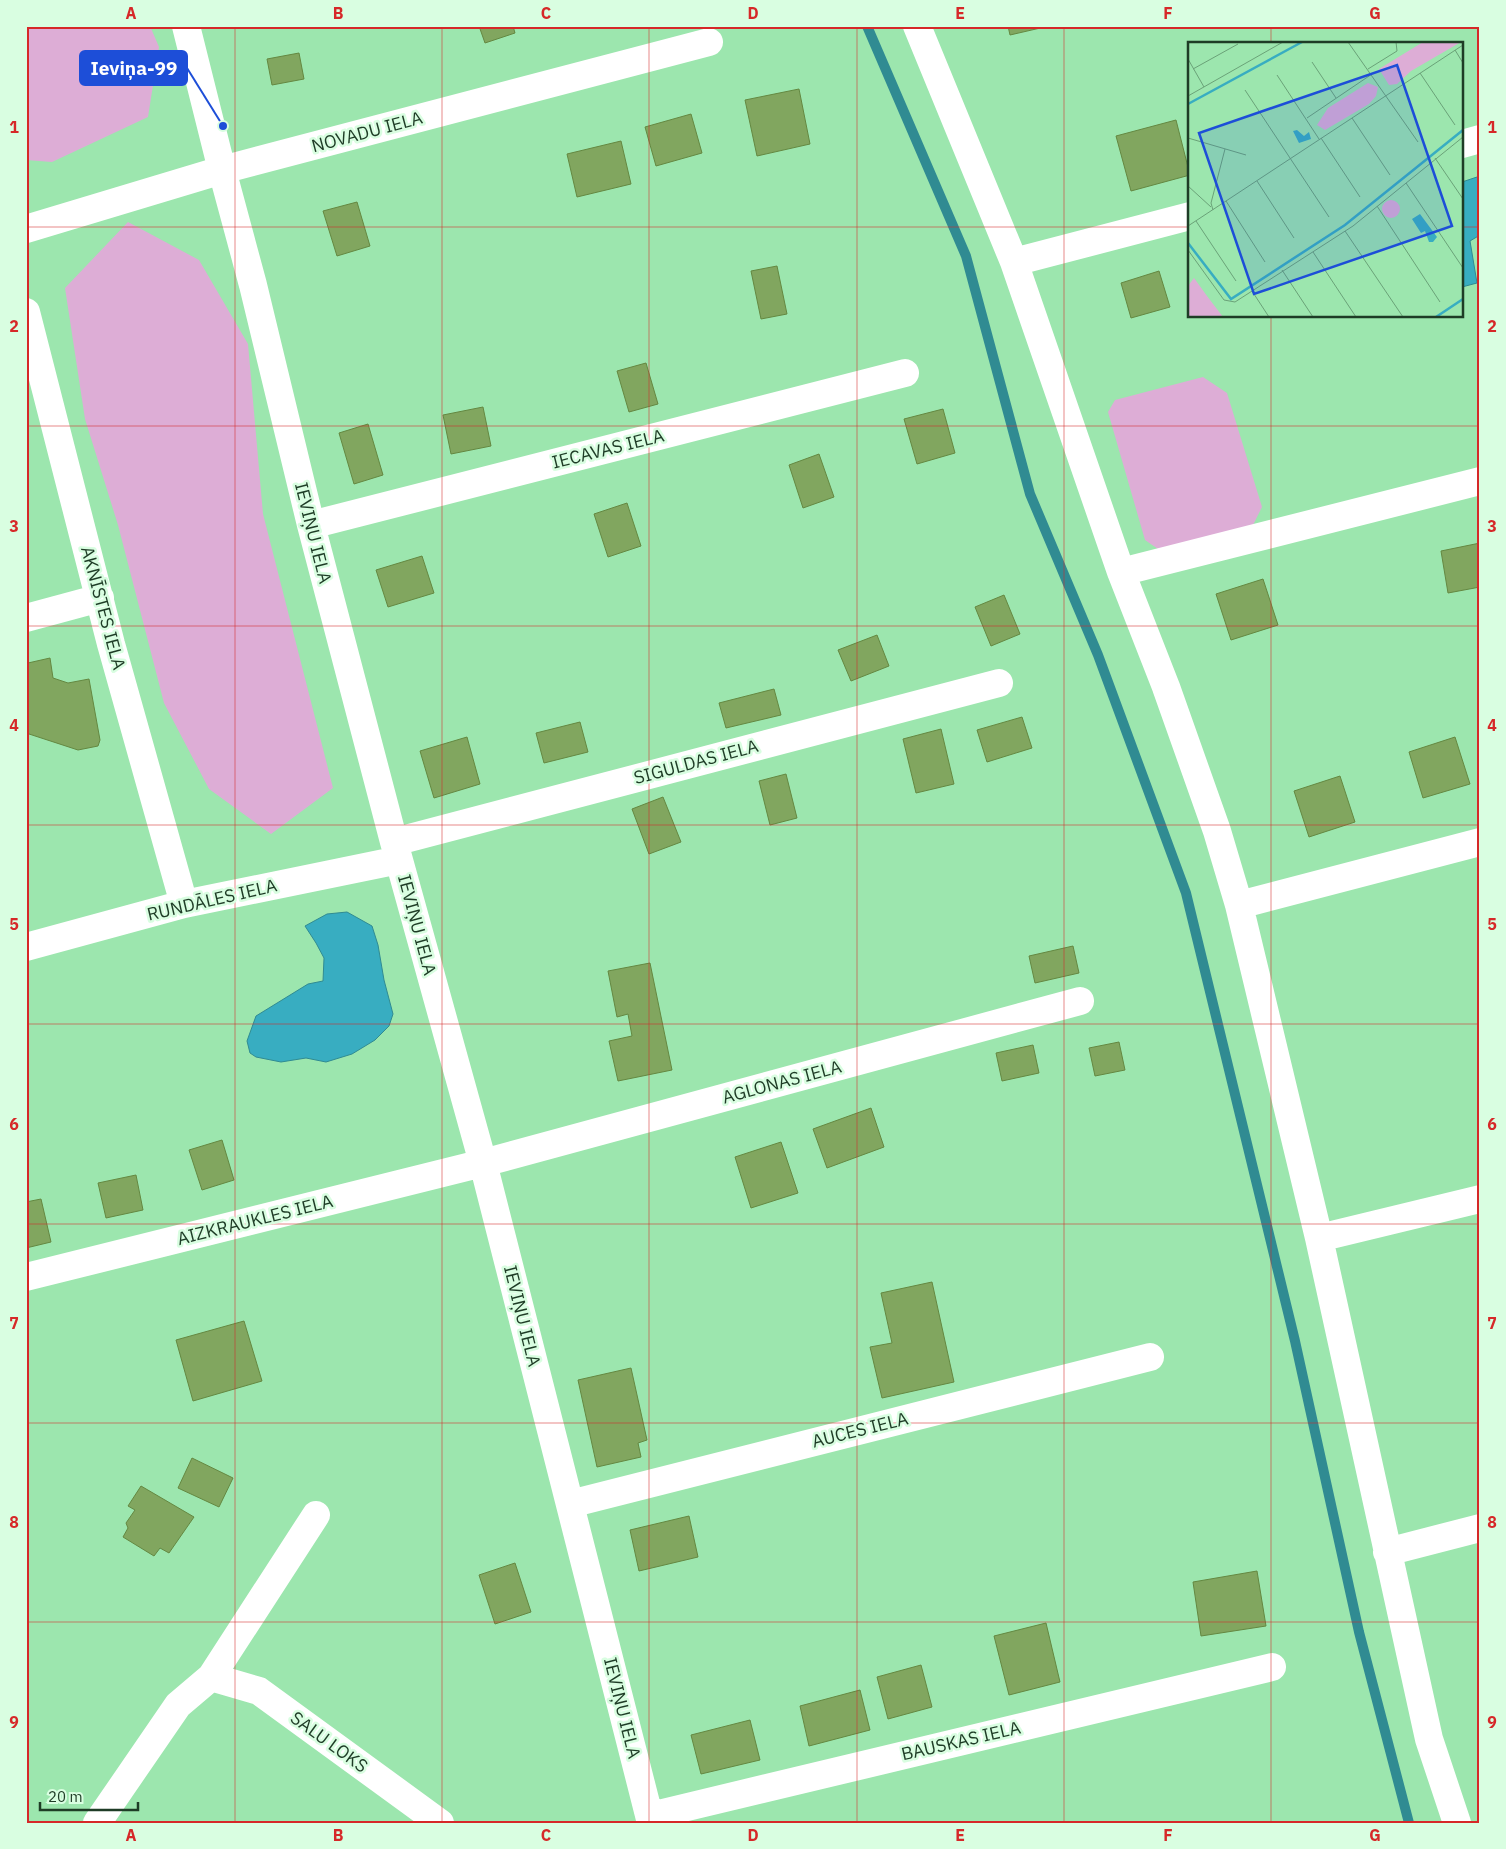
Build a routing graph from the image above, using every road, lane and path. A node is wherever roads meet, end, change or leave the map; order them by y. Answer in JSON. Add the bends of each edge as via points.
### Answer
{"nodes":[{"id":1,"x":186,"y":26,"type":"edge"},
{"id":2,"x":917,"y":26,"type":"edge"},
{"id":3,"x":710,"y":42,"type":"dead end"},
{"id":4,"x":1480,"y":139,"type":"edge"},
{"id":5,"x":1464,"y":143,"type":"edge"},
{"id":6,"x":222,"y":170,"type":"junction"},
{"id":7,"x":1188,"y":217,"type":"edge"},
{"id":8,"x":26,"y":229,"type":"edge"},
{"id":9,"x":1014,"y":262,"type":"junction"},
{"id":10,"x":26,"y":312,"type":"edge"},
{"id":11,"x":904,"y":373,"type":"dead end"},
{"id":12,"x":1480,"y":481,"type":"edge"},
{"id":13,"x":311,"y":525,"type":"junction"},
{"id":14,"x":1122,"y":572,"type":"junction"},
{"id":15,"x":100,"y":598,"type":"junction"},
{"id":16,"x":26,"y":618,"type":"edge"},
{"id":17,"x":999,"y":683,"type":"dead end"},
{"id":18,"x":1480,"y":842,"type":"edge"},
{"id":19,"x":397,"y":851,"type":"junction"},
{"id":20,"x":184,"y":904,"type":"junction"},
{"id":21,"x":1239,"y":905,"type":"junction"},
{"id":22,"x":26,"y":947,"type":"edge"},
{"id":23,"x":1080,"y":1001,"type":"dead end"},
{"id":24,"x":483,"y":1163,"type":"junction"},
{"id":25,"x":1480,"y":1198,"type":"edge"},
{"id":26,"x":1319,"y":1238,"type":"junction"},
{"id":27,"x":26,"y":1277,"type":"edge"},
{"id":28,"x":1150,"y":1357,"type":"dead end"},
{"id":29,"x":570,"y":1504,"type":"junction"},
{"id":30,"x":316,"y":1515,"type":"dead end"},
{"id":31,"x":1480,"y":1528,"type":"edge"},
{"id":32,"x":1387,"y":1552,"type":"junction"},
{"id":33,"x":1272,"y":1667,"type":"dead end"},
{"id":34,"x":211,"y":1677,"type":"junction"},
{"id":35,"x":650,"y":1819,"type":"edge"},
{"id":36,"x":97,"y":1823,"type":"edge"},
{"id":37,"x":440,"y":1823,"type":"edge"},
{"id":38,"x":1456,"y":1823,"type":"edge"}],
"edges":[{"from":1,"to":6,"type":"street","name":"IEVIŅU IELA"},
{"from":2,"to":9,"type":"street"},
{"from":3,"to":6,"type":"street","name":"NOVADU IELA"},
{"from":4,"to":5,"type":"street"},
{"from":6,"to":8,"type":"street","name":"NOVADU IELA"},
{"from":6,"to":13,"type":"street","name":"IEVIŅU IELA"},
{"from":7,"to":9,"type":"street"},
{"from":9,"to":14,"type":"street"},
{"from":10,"to":15,"type":"street","name":"AKNĪSTES IELA"},
{"from":11,"to":13,"type":"street","name":"IECAVAS IELA"},
{"from":12,"to":14,"type":"street"},
{"from":13,"to":19,"type":"street","name":"IEVIŅU IELA"},
{"from":14,"to":21,"type":"street","via":[[1217,831]]},
{"from":15,"to":16,"type":"street"},
{"from":15,"to":20,"type":"street","name":"AKNĪSTES IELA"},
{"from":17,"to":19,"type":"street","name":"SIGULDAS IELA"},
{"from":18,"to":21,"type":"street"},
{"from":19,"to":20,"type":"street","name":"RUNDĀLES IELA"},
{"from":19,"to":24,"type":"street","name":"IEVIŅU IELA"},
{"from":20,"to":22,"type":"street","name":"RUNDĀLES IELA"},
{"from":21,"to":26,"type":"street"},
{"from":23,"to":24,"type":"street","name":"AGLONAS IELA"},
{"from":24,"to":27,"type":"street","name":"AIZKRAUKLES IELA"},
{"from":24,"to":29,"type":"street","name":"IEVIŅU IELA"},
{"from":25,"to":26,"type":"street"},
{"from":26,"to":32,"type":"street"},
{"from":28,"to":29,"type":"street","name":"AUCES IELA"},
{"from":29,"to":35,"type":"street","name":"IEVIŅU IELA"},
{"from":30,"to":34,"type":"street"},
{"from":31,"to":32,"type":"street"},
{"from":32,"to":38,"type":"street","via":[[1428,1739]]},
{"from":33,"to":35,"type":"street","name":"BAUSKAS IELA"},
{"from":34,"to":36,"type":"street","via":[[178,1705]]},
{"from":34,"to":37,"type":"street","name":"SALU LOKS","via":[[259,1691]]}]}
